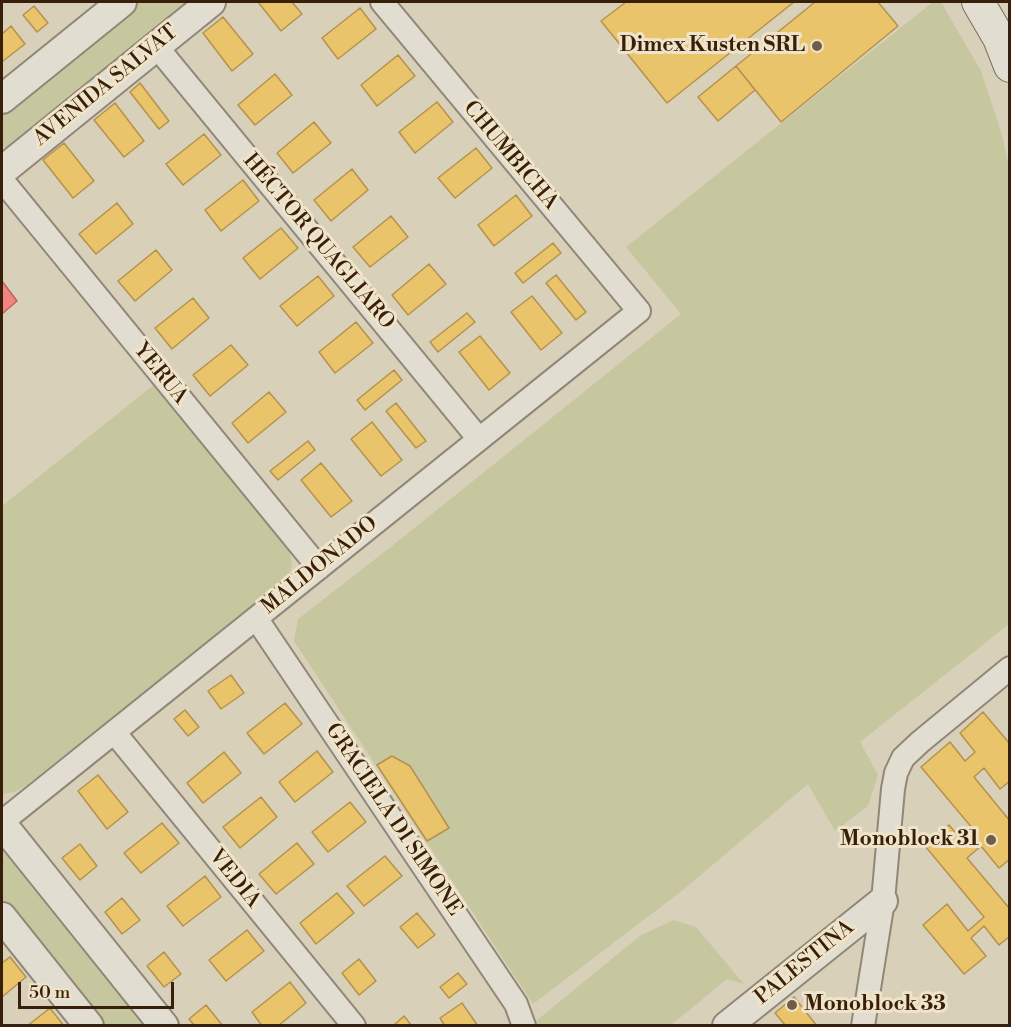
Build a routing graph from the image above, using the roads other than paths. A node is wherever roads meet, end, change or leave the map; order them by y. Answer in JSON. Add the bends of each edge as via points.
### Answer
{"nodes":[{"id":1,"x":120,"y":2,"type":"edge"},
{"id":2,"x":211,"y":2,"type":"edge"},
{"id":3,"x":382,"y":2,"type":"edge"},
{"id":4,"x":978,"y":2,"type":"edge"},
{"id":5,"x":156,"y":46,"type":"junction"},
{"id":6,"x":1010,"y":66,"type":"edge"},
{"id":7,"x":2,"y":99,"type":"edge"},
{"id":8,"x":2,"y":171,"type":"edge"},
{"id":9,"x":2,"y":180,"type":"edge"},
{"id":10,"x":639,"y":311,"type":"joint"},
{"id":11,"x":479,"y":439,"type":"junction"},
{"id":12,"x":319,"y":568,"type":"junction"},
{"id":13,"x":256,"y":618,"type":"junction"},
{"id":14,"x":1010,"y":668,"type":"edge"},
{"id":15,"x":114,"y":732,"type":"junction"},
{"id":16,"x":2,"y":823,"type":"edge"},
{"id":17,"x":883,"y":901,"type":"junction"},
{"id":18,"x":2,"y":917,"type":"edge"},
{"id":19,"x":89,"y":1026,"type":"edge"},
{"id":20,"x":164,"y":1026,"type":"edge"},
{"id":21,"x":354,"y":1026,"type":"edge"},
{"id":22,"x":524,"y":1026,"type":"edge"},
{"id":23,"x":727,"y":1026,"type":"edge"},
{"id":24,"x":863,"y":1026,"type":"edge"}],
"edges":[{"from":1,"to":7,"type":"street"},
{"from":2,"to":5,"type":"street","name":"AVENIDA SALVAT"},
{"from":3,"to":10,"type":"street","name":"CHUMBICHA"},
{"from":4,"to":6,"type":"main road"},
{"from":5,"to":8,"type":"street","name":"AVENIDA SALVAT"},
{"from":5,"to":11,"type":"street","name":"HÉCTOR QUAGLIARO"},
{"from":9,"to":12,"type":"street","name":"YERUA"},
{"from":10,"to":11,"type":"street","name":"MALDONADO"},
{"from":11,"to":12,"type":"street","name":"MALDONADO"},
{"from":12,"to":13,"type":"street","name":"MALDONADO"},
{"from":13,"to":15,"type":"street","name":"MALDONADO"},
{"from":13,"to":22,"type":"street","name":"GRACIELA DI SIMONE","via":[[516,1004]]},
{"from":14,"to":17,"type":"street","via":[[903,758],[892,789]]},
{"from":15,"to":16,"type":"street","name":"MALDONADO"},
{"from":15,"to":21,"type":"street","name":"VEDIA"},
{"from":16,"to":20,"type":"street"},
{"from":17,"to":23,"type":"street","name":"PALESTINA"},
{"from":17,"to":24,"type":"street"},
{"from":18,"to":19,"type":"street"}]}
